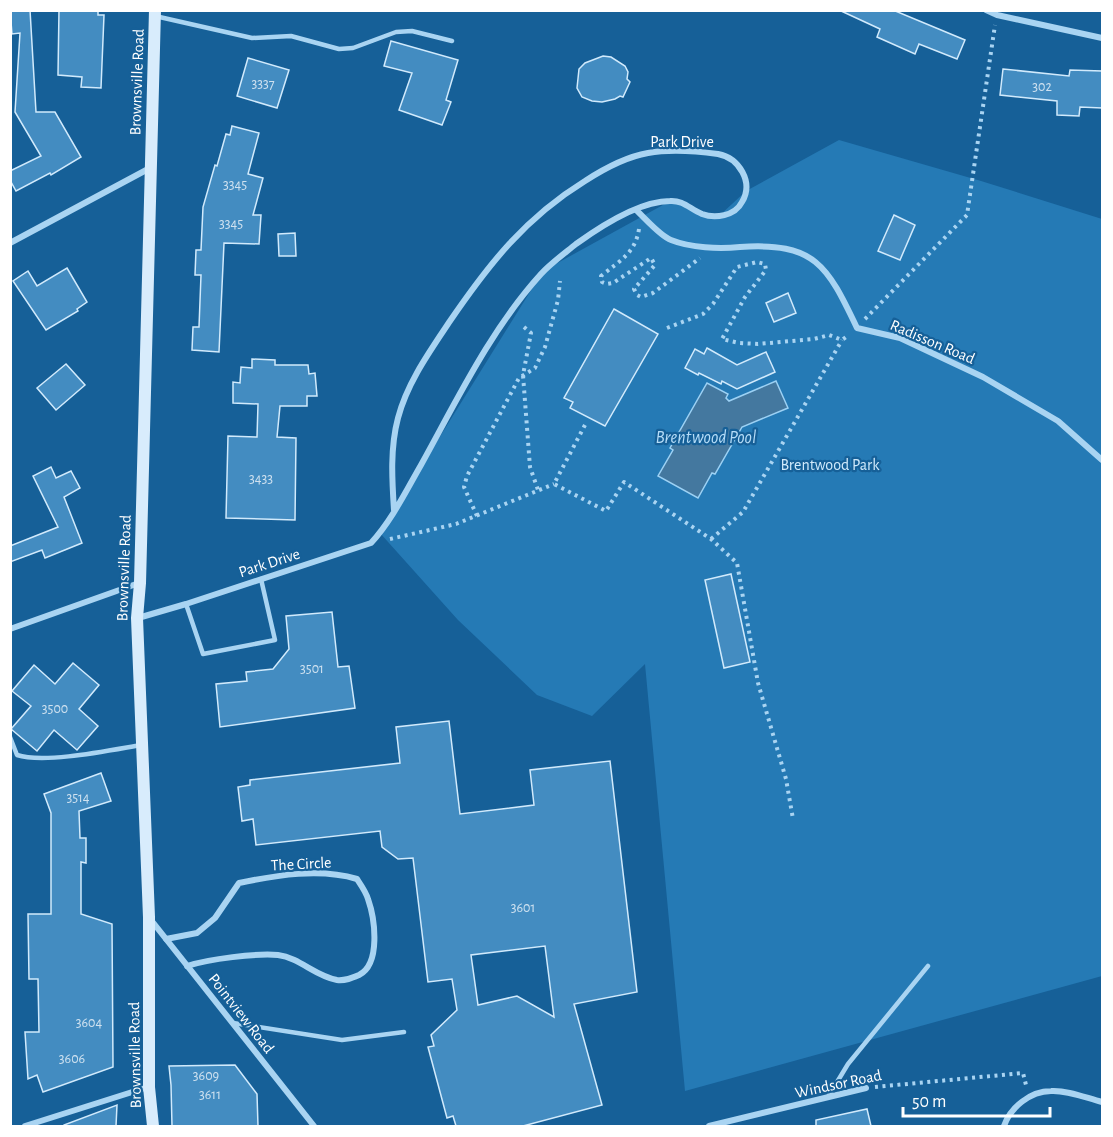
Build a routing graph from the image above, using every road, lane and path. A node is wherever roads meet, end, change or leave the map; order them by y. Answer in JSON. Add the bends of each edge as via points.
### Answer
{"nodes":[{"id":1,"x":986,"y":10,"type":"edge"},
{"id":2,"x":155,"y":13,"type":"edge"},
{"id":3,"x":997,"y":13,"type":"edge"},
{"id":4,"x":1102,"y":38,"type":"edge"},
{"id":5,"x":452,"y":41,"type":"dead end"},
{"id":6,"x":150,"y":168,"type":"junction"},
{"id":7,"x":636,"y":210,"type":"junction"},
{"id":8,"x":645,"y":219,"type":"junction"},
{"id":9,"x":10,"y":243,"type":"edge"},
{"id":10,"x":706,"y":247,"type":"junction"},
{"id":11,"x":560,"y":281,"type":"dead end"},
{"id":12,"x":524,"y":327,"type":"dead end"},
{"id":13,"x":667,"y":328,"type":"dead end"},
{"id":14,"x":857,"y":328,"type":"junction"},
{"id":15,"x":842,"y":340,"type":"junction"},
{"id":16,"x":523,"y":375,"type":"junction"},
{"id":17,"x":585,"y":425,"type":"dead end"},
{"id":18,"x":1102,"y":460,"type":"edge"},
{"id":19,"x":554,"y":484,"type":"junction"},
{"id":20,"x":538,"y":490,"type":"junction"},
{"id":21,"x":394,"y":510,"type":"junction"},
{"id":22,"x":477,"y":516,"type":"junction"},
{"id":23,"x":711,"y":539,"type":"junction"},
{"id":24,"x":371,"y":543,"type":"junction"},
{"id":25,"x":261,"y":579,"type":"junction"},
{"id":26,"x":140,"y":583,"type":"junction"},
{"id":27,"x":186,"y":604,"type":"junction"},
{"id":28,"x":137,"y":618,"type":"junction"},
{"id":29,"x":10,"y":629,"type":"edge"},
{"id":30,"x":10,"y":737,"type":"edge"},
{"id":31,"x":142,"y":745,"type":"junction"},
{"id":32,"x":793,"y":819,"type":"dead end"},
{"id":33,"x":149,"y":917,"type":"junction"},
{"id":34,"x":166,"y":939,"type":"junction"},
{"id":35,"x":187,"y":966,"type":"junction"},
{"id":36,"x":928,"y":966,"type":"dead end"},
{"id":37,"x":233,"y":1023,"type":"junction"},
{"id":38,"x":405,"y":1032,"type":"dead end"},
{"id":39,"x":149,"y":1087,"type":"junction"},
{"id":40,"x":866,"y":1088,"type":"joint"},
{"id":41,"x":828,"y":1097,"type":"junction"},
{"id":42,"x":1029,"y":1097,"type":"junction"},
{"id":43,"x":1102,"y":1102,"type":"edge"},
{"id":44,"x":25,"y":1126,"type":"edge"},
{"id":45,"x":153,"y":1126,"type":"edge"},
{"id":46,"x":314,"y":1126,"type":"edge"},
{"id":47,"x":709,"y":1126,"type":"edge"},
{"id":48,"x":1005,"y":1126,"type":"edge"}],
"edges":[{"from":1,"to":3,"type":"street"},
{"from":2,"to":5,"type":"lane","via":[[252,38],[291,36],[339,49],[396,32],[412,31]]},
{"from":2,"to":6,"type":"main road","name":"Brownsville Road"},
{"from":3,"to":4,"type":"street"},
{"from":3,"to":14,"type":"path","via":[[967,215]]},
{"from":6,"to":9,"type":"street"},
{"from":6,"to":26,"type":"main road","name":"Brownsville Road"},
{"from":7,"to":8,"type":"street"},
{"from":7,"to":21,"type":"street","name":"Park Drive","via":[[576,244],[543,272],[509,314]]},
{"from":7,"to":21,"type":"street","name":"Park Drive","via":[[672,200],[702,214],[717,217],[731,213],[742,204],[745,176],[727,156],[650,153],[606,168],[536,215],[469,294],[406,395],[393,440]]},
{"from":8,"to":10,"type":"street","via":[[670,240]]},
{"from":8,"to":10,"type":"path","via":[[628,255],[601,276],[602,282],[613,283],[651,258],[655,265],[633,289],[641,297],[653,293],[699,260]]},
{"from":10,"to":14,"type":"street","via":[[782,247],[807,255],[838,288]]},
{"from":11,"to":16,"type":"path","via":[[545,347],[535,368]]},
{"from":12,"to":16,"type":"path","via":[[531,333]]},
{"from":13,"to":15,"type":"path","via":[[703,314],[737,267],[762,262],[766,270],[745,297],[722,339],[758,344],[829,335]]},
{"from":14,"to":15,"type":"path"},
{"from":14,"to":18,"type":"street","name":"Radisson Road","via":[[900,338],[983,376],[1058,421]]},
{"from":15,"to":23,"type":"path","via":[[743,512]]},
{"from":16,"to":20,"type":"path","via":[[530,467]]},
{"from":16,"to":22,"type":"path","via":[[467,476],[464,487]]},
{"from":17,"to":19,"type":"path"},
{"from":19,"to":20,"type":"path"},
{"from":19,"to":23,"type":"path","via":[[606,511],[624,482]]},
{"from":20,"to":22,"type":"path"},
{"from":21,"to":24,"type":"street","name":"Park Drive"},
{"from":22,"to":24,"type":"path"},
{"from":23,"to":32,"type":"path","via":[[737,563],[758,682],[786,779]]},
{"from":24,"to":25,"type":"street","name":"Park Drive"},
{"from":25,"to":27,"type":"street","name":"Park Drive"},
{"from":25,"to":27,"type":"lane","via":[[275,640],[203,654]]},
{"from":26,"to":28,"type":"main road","name":"Brownsville Road"},
{"from":26,"to":29,"type":"street"},
{"from":27,"to":28,"type":"street","name":"Park Drive"},
{"from":28,"to":31,"type":"main road","name":"Brownsville Road"},
{"from":30,"to":31,"type":"lane","via":[[18,755],[29,759]]},
{"from":31,"to":33,"type":"main road","name":"Brownsville Road"},
{"from":33,"to":34,"type":"street","name":"Pointview Road"},
{"from":33,"to":39,"type":"main road","name":"Brownsville Road"},
{"from":34,"to":35,"type":"street","name":"Pointview Road"},
{"from":34,"to":35,"type":"street","name":"The Circle","via":[[197,933],[215,918],[239,883],[337,873],[357,879],[368,896],[373,920],[373,961],[365,972],[350,979],[326,977],[293,958],[277,955]]},
{"from":35,"to":37,"type":"street","name":"Pointview Road"},
{"from":36,"to":41,"type":"lane","via":[[848,1064]]},
{"from":37,"to":38,"type":"lane","via":[[342,1040]]},
{"from":37,"to":46,"type":"street","name":"Pointview Road"},
{"from":39,"to":44,"type":"street"},
{"from":39,"to":45,"type":"main road","name":"Brownsville Road"},
{"from":40,"to":41,"type":"street","name":"Windsor Road"},
{"from":40,"to":42,"type":"path","name":"Windsor Road","via":[[1023,1073]]},
{"from":41,"to":47,"type":"street","name":"Windsor Road"},
{"from":42,"to":43,"type":"street","via":[[1050,1090]]},
{"from":42,"to":48,"type":"street","via":[[1008,1115]]}]}
